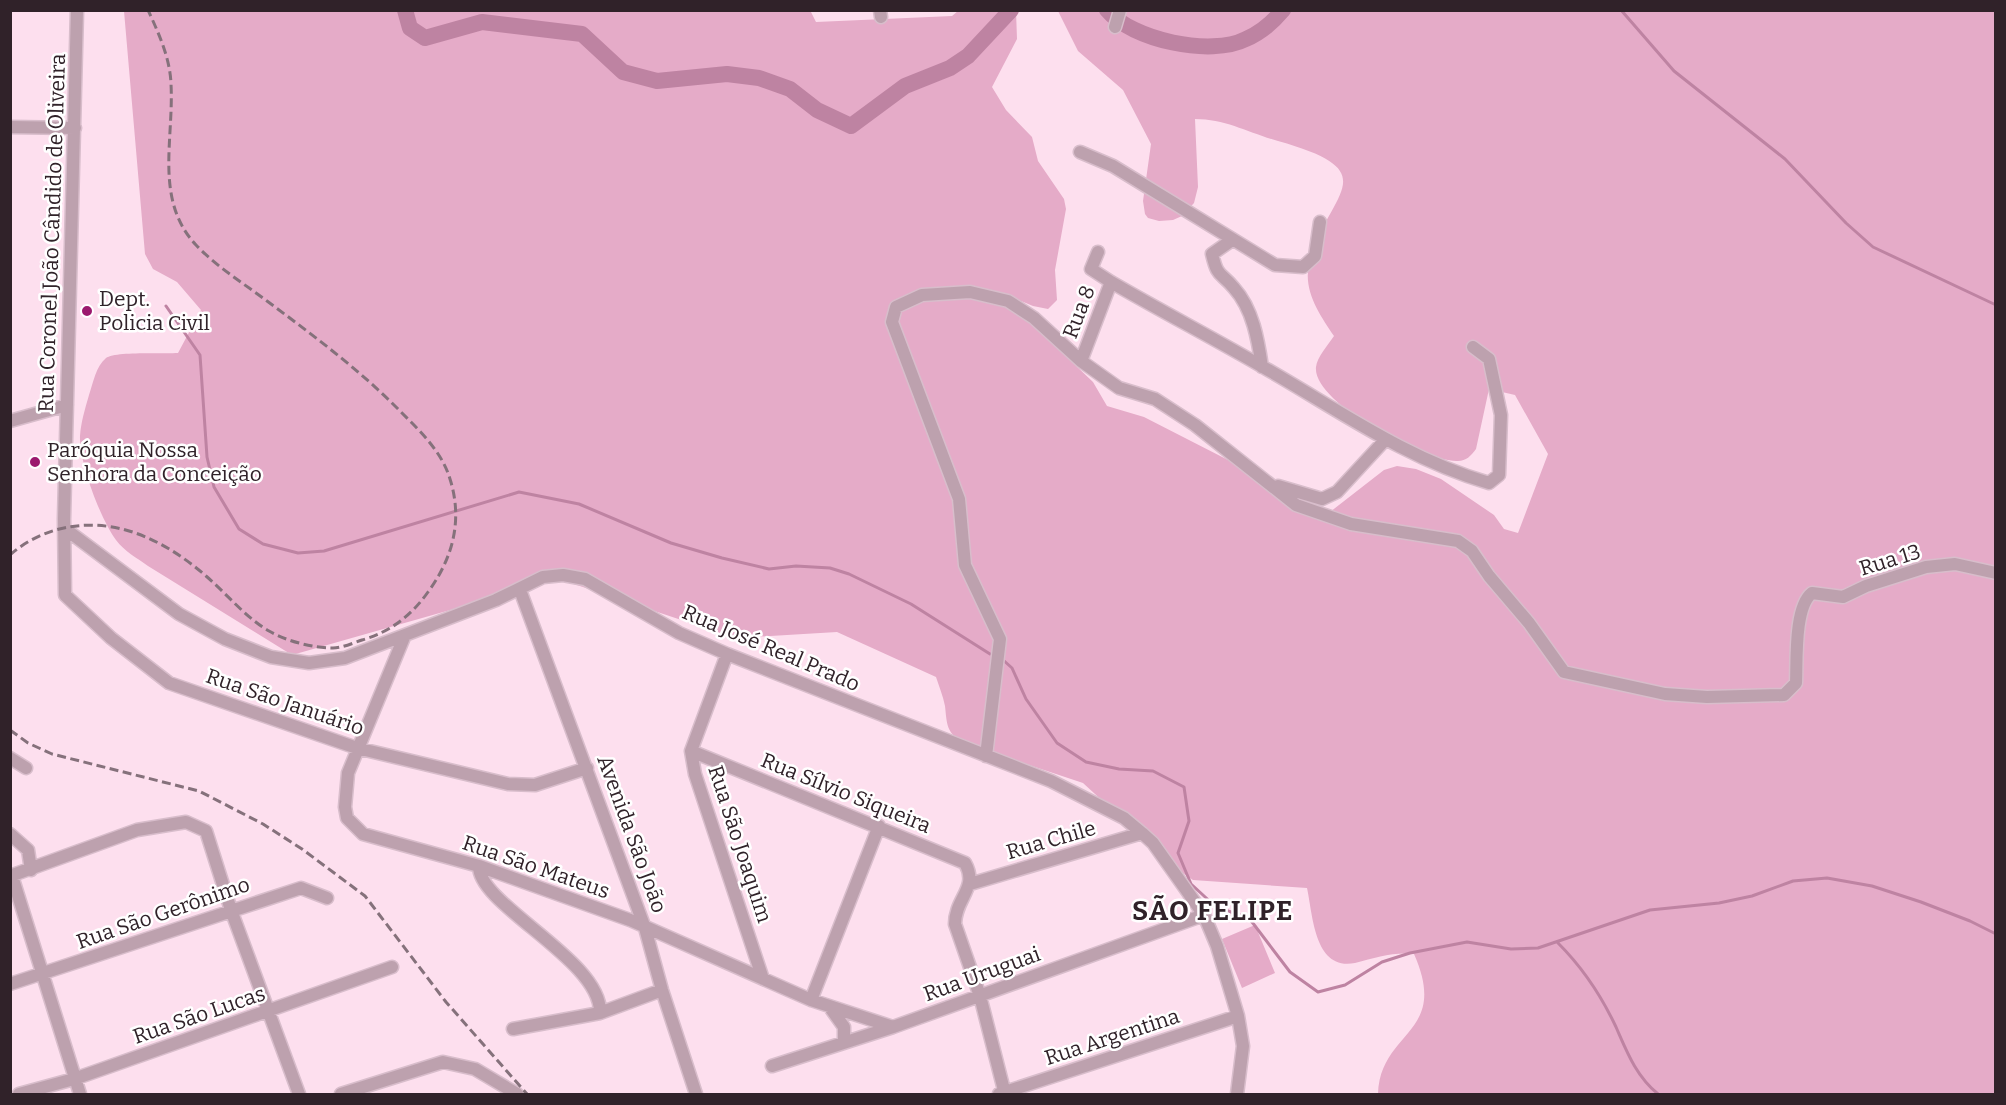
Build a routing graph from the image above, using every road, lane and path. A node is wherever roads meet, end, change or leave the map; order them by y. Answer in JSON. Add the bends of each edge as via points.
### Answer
{"nodes":[{"id":1,"x":77,"y":10,"type":"edge"},
{"id":2,"x":1120,"y":10,"type":"edge"},
{"id":3,"x":1115,"y":27,"type":"dead end"},
{"id":4,"x":10,"y":127,"type":"edge"},
{"id":5,"x":75,"y":128,"type":"junction"},
{"id":6,"x":1080,"y":152,"type":"dead end"},
{"id":7,"x":1320,"y":222,"type":"dead end"},
{"id":8,"x":1232,"y":240,"type":"junction"},
{"id":9,"x":1098,"y":252,"type":"dead end"},
{"id":10,"x":1111,"y":282,"type":"junction"},
{"id":11,"x":1473,"y":347,"type":"dead end"},
{"id":12,"x":1081,"y":361,"type":"junction"},
{"id":13,"x":1263,"y":367,"type":"junction"},
{"id":14,"x":67,"y":405,"type":"junction"},
{"id":15,"x":10,"y":421,"type":"edge"},
{"id":16,"x":1385,"y":440,"type":"junction"},
{"id":17,"x":1268,"y":482,"type":"junction"},
{"id":18,"x":64,"y":528,"type":"junction"},
{"id":19,"x":1995,"y":573,"type":"edge"},
{"id":20,"x":520,"y":590,"type":"junction"},
{"id":21,"x":405,"y":635,"type":"junction"},
{"id":22,"x":727,"y":654,"type":"junction"},
{"id":23,"x":357,"y":748,"type":"junction"},
{"id":24,"x":691,"y":751,"type":"junction"},
{"id":25,"x":986,"y":756,"type":"junction"},
{"id":26,"x":10,"y":758,"type":"edge"},
{"id":27,"x":26,"y":768,"type":"dead end"},
{"id":28,"x":587,"y":768,"type":"junction"},
{"id":29,"x":879,"y":826,"type":"junction"},
{"id":30,"x":1142,"y":833,"type":"junction"},
{"id":31,"x":10,"y":834,"type":"edge"},
{"id":32,"x":479,"y":866,"type":"junction"},
{"id":33,"x":31,"y":870,"type":"junction"},
{"id":34,"x":11,"y":876,"type":"edge"},
{"id":35,"x":970,"y":884,"type":"junction"},
{"id":36,"x":327,"y":898,"type":"dead end"},
{"id":37,"x":231,"y":910,"type":"junction"},
{"id":38,"x":1204,"y":915,"type":"junction"},
{"id":39,"x":645,"y":928,"type":"junction"},
{"id":40,"x":392,"y":967,"type":"dead end"},
{"id":41,"x":42,"y":975,"type":"junction"},
{"id":42,"x":763,"y":978,"type":"junction"},
{"id":43,"x":10,"y":984,"type":"edge"},
{"id":44,"x":662,"y":990,"type":"junction"},
{"id":45,"x":980,"y":996,"type":"junction"},
{"id":46,"x":811,"y":1000,"type":"junction"},
{"id":47,"x":829,"y":1006,"type":"junction"},
{"id":48,"x":269,"y":1011,"type":"junction"},
{"id":49,"x":600,"y":1013,"type":"junction"},
{"id":50,"x":1238,"y":1016,"type":"junction"},
{"id":51,"x":893,"y":1027,"type":"junction"},
{"id":52,"x":513,"y":1029,"type":"dead end"},
{"id":53,"x":844,"y":1042,"type":"junction"},
{"id":54,"x":772,"y":1066,"type":"dead end"},
{"id":55,"x":74,"y":1079,"type":"junction"},
{"id":56,"x":693,"y":1094,"type":"edge"},
{"id":57,"x":1003,"y":1094,"type":"edge"},
{"id":58,"x":19,"y":1095,"type":"edge"},
{"id":59,"x":80,"y":1095,"type":"edge"},
{"id":60,"x":299,"y":1095,"type":"edge"},
{"id":61,"x":341,"y":1095,"type":"edge"},
{"id":62,"x":517,"y":1095,"type":"edge"},
{"id":63,"x":1237,"y":1095,"type":"edge"}],
"edges":[{"from":1,"to":5,"type":"street","name":"Rua Coronel João Cândido de Oliveira"},
{"from":2,"to":3,"type":"street"},
{"from":4,"to":5,"type":"street"},
{"from":5,"to":14,"type":"street","name":"Rua Coronel João Cândido de Oliveira"},
{"from":6,"to":8,"type":"street","via":[[1113,166]]},
{"from":7,"to":8,"type":"street","via":[[1315,256],[1303,267],[1275,265]]},
{"from":8,"to":13,"type":"street","via":[[1212,254],[1217,274],[1234,288],[1246,307],[1256,331]]},
{"from":9,"to":10,"type":"street","name":"Rua 8","via":[[1091,269]]},
{"from":10,"to":12,"type":"street","name":"Rua 8"},
{"from":10,"to":13,"type":"street"},
{"from":11,"to":16,"type":"street","via":[[1489,359],[1495,378],[1501,416],[1499,475],[1489,483],[1456,474]]},
{"from":12,"to":17,"type":"street","via":[[1119,388],[1155,399]]},
{"from":12,"to":25,"type":"street","via":[[1034,318],[1008,301],[970,292],[922,295],[896,307],[892,322],[959,499],[965,565],[1000,639]]},
{"from":13,"to":16,"type":"street"},
{"from":14,"to":15,"type":"street"},
{"from":14,"to":18,"type":"street","name":"Rua Coronel João Cândido de Oliveira"},
{"from":16,"to":17,"type":"street","via":[[1338,492],[1322,499]]},
{"from":17,"to":19,"type":"street","name":"Rua 13","via":[[1296,505],[1351,524],[1458,541],[1472,551],[1564,672],[1674,695],[1784,695],[1796,683],[1803,604],[1812,594],[1843,597],[1926,567],[1955,564]]},
{"from":18,"to":21,"type":"street","name":"Rua José Real Prado","via":[[178,614],[271,657],[309,663],[345,658]]},
{"from":18,"to":23,"type":"street","name":"Rua São Januário","via":[[65,595],[111,638],[169,683]]},
{"from":20,"to":21,"type":"street","name":"Rua José Real Prado"},
{"from":20,"to":22,"type":"street","name":"Rua José Real Prado","via":[[543,577],[585,579],[679,633]]},
{"from":20,"to":28,"type":"street","name":"Avenida São João"},
{"from":21,"to":23,"type":"street","name":"Rua São Mateus"},
{"from":22,"to":24,"type":"street","name":"Rua São Joaquim"},
{"from":22,"to":25,"type":"street","name":"Rua José Real Prado"},
{"from":23,"to":28,"type":"street","name":"Rua São Januário","via":[[508,784],[535,785]]},
{"from":23,"to":32,"type":"street","name":"Rua São Mateus","via":[[348,773],[345,807],[347,818],[363,834]]},
{"from":24,"to":29,"type":"street","name":"Rua Sílvio Siqueira"},
{"from":24,"to":42,"type":"street","name":"Rua São Joaquim","via":[[695,774]]},
{"from":25,"to":30,"type":"street","name":"Rua José Real Prado","via":[[1051,781],[1124,818]]},
{"from":26,"to":27,"type":"street"},
{"from":28,"to":39,"type":"street","name":"Avenida São João"},
{"from":29,"to":35,"type":"street","name":"Rua Sílvio Siqueira","via":[[964,863],[971,874]]},
{"from":29,"to":46,"type":"street"},
{"from":30,"to":35,"type":"street","name":"Rua Chile"},
{"from":30,"to":38,"type":"street","name":"Rua José Real Prado","via":[[1154,843]]},
{"from":31,"to":33,"type":"street","via":[[28,850]]},
{"from":32,"to":39,"type":"street","name":"Rua São Mateus"},
{"from":32,"to":49,"type":"street","via":[[493,892],[583,971],[600,1001]]},
{"from":33,"to":34,"type":"street"},
{"from":33,"to":37,"type":"street","via":[[137,830],[186,822],[206,831]]},
{"from":34,"to":41,"type":"street"},
{"from":35,"to":45,"type":"street","via":[[955,913],[955,924]]},
{"from":36,"to":37,"type":"street","name":"Rua São Gerônimo","via":[[301,888]]},
{"from":37,"to":41,"type":"street","name":"Rua São Gerônimo"},
{"from":37,"to":48,"type":"street"},
{"from":38,"to":45,"type":"street","name":"Rua Uruguai"},
{"from":38,"to":50,"type":"street","name":"Rua José Real Prado"},
{"from":39,"to":42,"type":"street","name":"Rua São Mateus"},
{"from":39,"to":44,"type":"street","name":"Avenida São João"},
{"from":40,"to":48,"type":"street","name":"Rua São Lucas"},
{"from":41,"to":43,"type":"street","name":"Rua São Gerônimo"},
{"from":41,"to":55,"type":"street"},
{"from":42,"to":46,"type":"street","name":"Rua São Mateus"},
{"from":44,"to":49,"type":"street"},
{"from":44,"to":56,"type":"street","name":"Avenida São João"},
{"from":45,"to":51,"type":"street","name":"Rua Uruguai"},
{"from":45,"to":57,"type":"street"},
{"from":46,"to":47,"type":"street","name":"Rua São Mateus"},
{"from":47,"to":51,"type":"street","name":"Rua São Mateus"},
{"from":47,"to":53,"type":"street","via":[[844,1027]]},
{"from":48,"to":55,"type":"street","name":"Rua São Lucas"},
{"from":48,"to":60,"type":"street"},
{"from":49,"to":52,"type":"street"},
{"from":50,"to":57,"type":"street","name":"Rua Argentina"},
{"from":50,"to":63,"type":"street","name":"Rua José Real Prado","via":[[1243,1046]]},
{"from":51,"to":53,"type":"street","name":"Rua Uruguai"},
{"from":53,"to":54,"type":"street","name":"Rua Uruguai"},
{"from":55,"to":58,"type":"street","name":"Rua São Lucas"},
{"from":55,"to":59,"type":"street"},
{"from":61,"to":62,"type":"street","via":[[443,1062],[475,1069]]}]}
